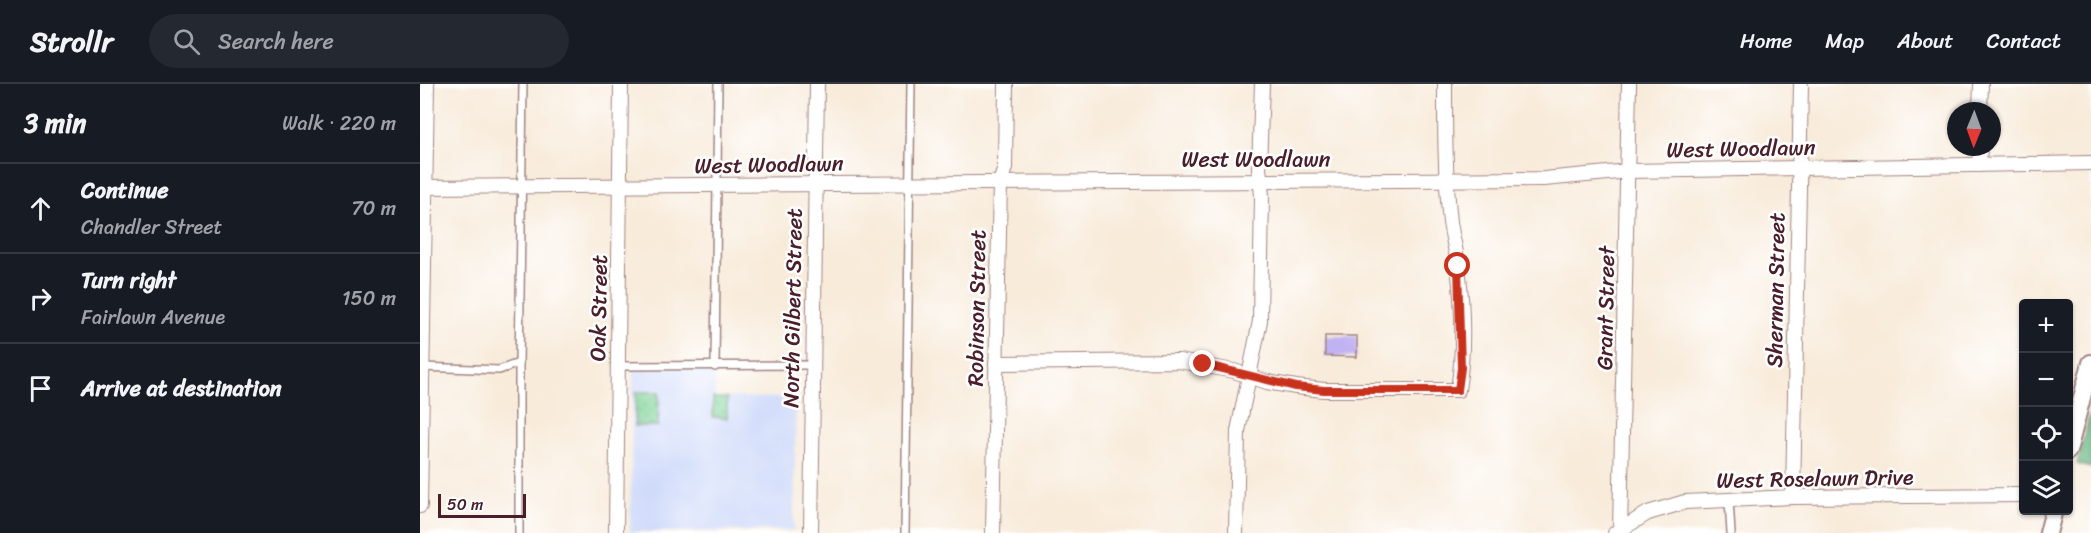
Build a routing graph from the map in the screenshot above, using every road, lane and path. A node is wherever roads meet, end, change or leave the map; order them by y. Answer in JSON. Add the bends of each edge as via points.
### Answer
{"nodes":[{"id":1,"x":426,"y":84,"type":"edge"},
{"id":2,"x":523,"y":84,"type":"edge"},
{"id":3,"x":621,"y":84,"type":"edge"},
{"id":4,"x":718,"y":84,"type":"edge"},
{"id":5,"x":817,"y":84,"type":"edge"},
{"id":6,"x":911,"y":84,"type":"edge"},
{"id":7,"x":1006,"y":84,"type":"edge"},
{"id":8,"x":1262,"y":84,"type":"edge"},
{"id":9,"x":1445,"y":84,"type":"edge"},
{"id":10,"x":1629,"y":84,"type":"edge"},
{"id":11,"x":1801,"y":84,"type":"edge"},
{"id":12,"x":1981,"y":84,"type":"edge"},
{"id":13,"x":1980,"y":102,"type":"edge"},
{"id":14,"x":1980,"y":156,"type":"edge"},
{"id":15,"x":2091,"y":163,"type":"edge"},
{"id":16,"x":1980,"y":165,"type":"junction"},
{"id":17,"x":1798,"y":168,"type":"junction"},
{"id":18,"x":1629,"y":171,"type":"junction"},
{"id":19,"x":1261,"y":180,"type":"junction"},
{"id":20,"x":1447,"y":180,"type":"junction"},
{"id":21,"x":1000,"y":182,"type":"junction"},
{"id":22,"x":815,"y":184,"type":"junction"},
{"id":23,"x":910,"y":184,"type":"junction"},
{"id":24,"x":717,"y":185,"type":"junction"},
{"id":25,"x":521,"y":186,"type":"junction"},
{"id":26,"x":621,"y":186,"type":"junction"},
{"id":27,"x":422,"y":187,"type":"edge"},
{"id":28,"x":519,"y":363,"type":"junction"},
{"id":29,"x":996,"y":363,"type":"junction"},
{"id":30,"x":2091,"y":363,"type":"edge"},
{"id":31,"x":812,"y":365,"type":"junction"},
{"id":32,"x":619,"y":366,"type":"junction"},
{"id":33,"x":422,"y":367,"type":"junction"},
{"id":34,"x":715,"y":367,"type":"junction"},
{"id":35,"x":1249,"y":376,"type":"junction"},
{"id":36,"x":2073,"y":432,"type":"edge"},
{"id":37,"x":2019,"y":495,"type":"edge"},
{"id":38,"x":1793,"y":497,"type":"junction"},
{"id":39,"x":1729,"y":500,"type":"junction"},
{"id":40,"x":420,"y":506,"type":"edge"},
{"id":41,"x":2053,"y":515,"type":"edge"},
{"id":42,"x":1618,"y":532,"type":"edge"},
{"id":43,"x":519,"y":533,"type":"edge"},
{"id":44,"x":616,"y":533,"type":"edge"},
{"id":45,"x":811,"y":533,"type":"edge"},
{"id":46,"x":905,"y":533,"type":"edge"},
{"id":47,"x":993,"y":533,"type":"edge"},
{"id":48,"x":1236,"y":533,"type":"edge"},
{"id":49,"x":1731,"y":533,"type":"edge"},
{"id":50,"x":2048,"y":533,"type":"edge"}],
"edges":[{"from":1,"to":27,"type":"street"},
{"from":2,"to":25,"type":"lane"},
{"from":3,"to":26,"type":"street","name":"Oak Street"},
{"from":4,"to":24,"type":"lane"},
{"from":5,"to":22,"type":"street","name":"North Gilbert Street"},
{"from":6,"to":23,"type":"lane"},
{"from":7,"to":21,"type":"street","name":"Robinson Street","via":[[1005,168]]},
{"from":8,"to":19,"type":"street"},
{"from":9,"to":20,"type":"street"},
{"from":10,"to":18,"type":"street","name":"Grant Street"},
{"from":11,"to":17,"type":"street","name":"Sherman Street"},
{"from":12,"to":13,"type":"street"},
{"from":14,"to":16,"type":"street"},
{"from":15,"to":16,"type":"street","name":"West Woodlawn"},
{"from":16,"to":17,"type":"street","name":"West Woodlawn"},
{"from":17,"to":18,"type":"street","name":"West Woodlawn"},
{"from":17,"to":38,"type":"street","name":"Sherman Street"},
{"from":18,"to":20,"type":"street","name":"West Woodlawn","via":[[1544,179]]},
{"from":18,"to":42,"type":"street","name":"Grant Street"},
{"from":19,"to":20,"type":"street","name":"West Woodlawn"},
{"from":19,"to":21,"type":"street","name":"West Woodlawn"},
{"from":19,"to":35,"type":"street","via":[[1260,321]]},
{"from":20,"to":35,"type":"street","via":[[1460,300],[1458,390],[1324,390]]},
{"from":21,"to":23,"type":"street","name":"West Woodlawn"},
{"from":21,"to":29,"type":"street","name":"Robinson Street"},
{"from":22,"to":23,"type":"street","name":"West Woodlawn"},
{"from":22,"to":24,"type":"street","name":"West Woodlawn"},
{"from":22,"to":31,"type":"street","name":"North Gilbert Street"},
{"from":23,"to":46,"type":"lane"},
{"from":24,"to":26,"type":"street","name":"West Woodlawn"},
{"from":24,"to":34,"type":"lane"},
{"from":25,"to":26,"type":"street","name":"West Woodlawn"},
{"from":25,"to":27,"type":"street","name":"West Woodlawn"},
{"from":25,"to":28,"type":"lane"},
{"from":26,"to":32,"type":"street","name":"Oak Street"},
{"from":27,"to":33,"type":"street"},
{"from":28,"to":33,"type":"lane","via":[[499,370]]},
{"from":28,"to":43,"type":"lane"},
{"from":29,"to":35,"type":"street","via":[[1179,361]]},
{"from":29,"to":47,"type":"street","name":"Robinson Street"},
{"from":30,"to":36,"type":"street"},
{"from":31,"to":34,"type":"lane"},
{"from":31,"to":45,"type":"street","name":"North Gilbert Street"},
{"from":32,"to":34,"type":"lane"},
{"from":32,"to":44,"type":"street","name":"Oak Street"},
{"from":33,"to":40,"type":"street"},
{"from":35,"to":48,"type":"street","via":[[1238,431]]},
{"from":37,"to":38,"type":"street","name":"West Roselawn Drive"},
{"from":38,"to":39,"type":"street","name":"West Roselawn Drive"},
{"from":39,"to":42,"type":"street","name":"West Roselawn Drive","via":[[1685,502],[1648,513]]},
{"from":39,"to":49,"type":"lane"},
{"from":41,"to":50,"type":"street"}]}
